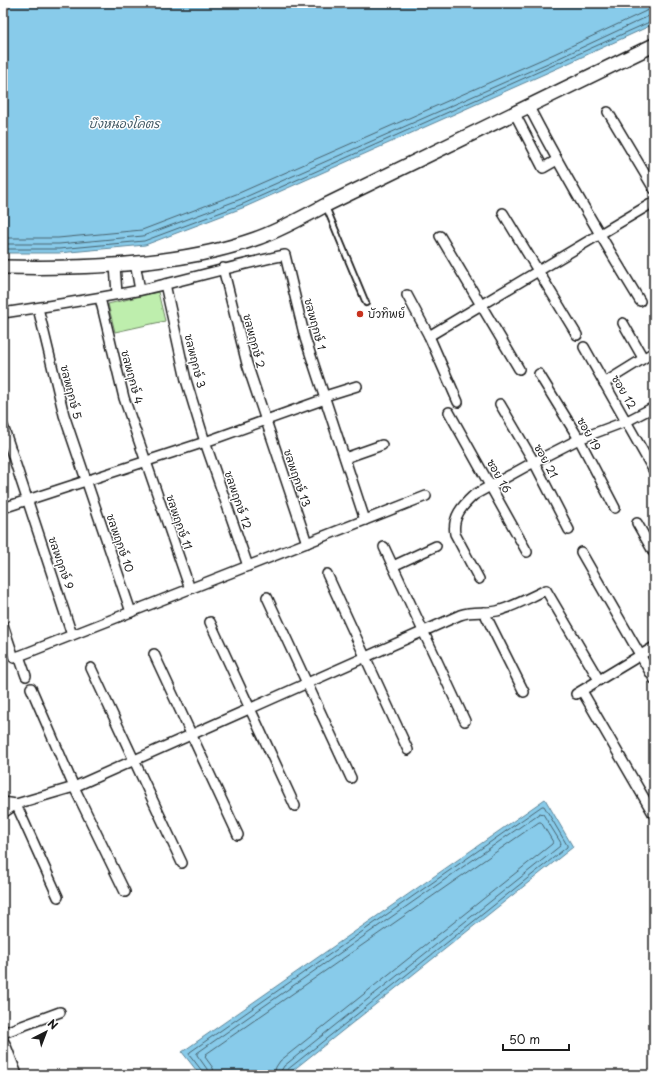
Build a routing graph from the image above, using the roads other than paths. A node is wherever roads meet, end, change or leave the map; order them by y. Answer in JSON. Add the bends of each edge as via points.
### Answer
{"nodes":[{"id":1,"x":654,"y":45,"type":"edge"},
{"id":2,"x":529,"y":107,"type":"junction"},
{"id":3,"x":608,"y":112,"type":"dead end"},
{"id":4,"x":515,"y":114,"type":"junction"},
{"id":5,"x":557,"y":160,"type":"junction"},
{"id":6,"x":654,"y":189,"type":"edge"},
{"id":7,"x":654,"y":202,"type":"edge"},
{"id":8,"x":326,"y":205,"type":"junction"},
{"id":9,"x":503,"y":213,"type":"dead end"},
{"id":10,"x":600,"y":234,"type":"junction"},
{"id":11,"x":440,"y":236,"type":"dead end"},
{"id":12,"x":134,"y":263,"type":"junction"},
{"id":13,"x":115,"y":265,"type":"junction"},
{"id":14,"x":3,"y":267,"type":"edge"},
{"id":15,"x":223,"y":268,"type":"junction"},
{"id":16,"x":538,"y":271,"type":"junction"},
{"id":17,"x":164,"y":284,"type":"junction"},
{"id":18,"x":140,"y":290,"type":"junction"},
{"id":19,"x":117,"y":294,"type":"junction"},
{"id":20,"x":407,"y":295,"type":"dead end"},
{"id":21,"x":100,"y":298,"type":"junction"},
{"id":22,"x":640,"y":301,"type":"dead end"},
{"id":23,"x":366,"y":303,"type":"dead end"},
{"id":24,"x":480,"y":306,"type":"junction"},
{"id":25,"x":38,"y":308,"type":"junction"},
{"id":26,"x":3,"y":313,"type":"edge"},
{"id":27,"x":623,"y":323,"type":"dead end"},
{"id":28,"x":577,"y":335,"type":"dead end"},
{"id":29,"x":429,"y":336,"type":"junction"},
{"id":30,"x":584,"y":348,"type":"dead end"},
{"id":31,"x":654,"y":352,"type":"edge"},
{"id":32,"x":643,"y":358,"type":"junction"},
{"id":33,"x":519,"y":369,"type":"dead end"},
{"id":34,"x":539,"y":374,"type":"dead end"},
{"id":35,"x":604,"y":383,"type":"junction"},
{"id":36,"x":357,"y":386,"type":"dead end"},
{"id":37,"x":325,"y":397,"type":"junction"},
{"id":38,"x":458,"y":402,"type":"dead end"},
{"id":39,"x":500,"y":404,"type":"dead end"},
{"id":40,"x":654,"y":407,"type":"edge"},
{"id":41,"x":449,"y":412,"type":"dead end"},
{"id":42,"x":265,"y":420,"type":"junction"},
{"id":43,"x":627,"y":421,"type":"junction"},
{"id":44,"x":3,"y":426,"type":"edge"},
{"id":45,"x":579,"y":439,"type":"junction"},
{"id":46,"x":205,"y":442,"type":"junction"},
{"id":47,"x":382,"y":445,"type":"dead end"},
{"id":48,"x":345,"y":458,"type":"junction"},
{"id":49,"x":146,"y":462,"type":"junction"},
{"id":50,"x":534,"y":462,"type":"junction"},
{"id":51,"x":654,"y":470,"type":"edge"},
{"id":52,"x":86,"y":481,"type":"junction"},
{"id":53,"x":491,"y":486,"type":"junction"},
{"id":54,"x":426,"y":496,"type":"dead end"},
{"id":55,"x":27,"y":499,"type":"junction"},
{"id":56,"x":3,"y":508,"type":"edge"},
{"id":57,"x":615,"y":508,"type":"dead end"},
{"id":58,"x":365,"y":520,"type":"junction"},
{"id":59,"x":637,"y":523,"type":"dead end"},
{"id":60,"x":569,"y":530,"type":"dead end"},
{"id":61,"x":306,"y":543,"type":"junction"},
{"id":62,"x":436,"y":546,"type":"dead end"},
{"id":63,"x":384,"y":548,"type":"dead end"},
{"id":64,"x":527,"y":552,"type":"dead end"},
{"id":65,"x":582,"y":552,"type":"dead end"},
{"id":66,"x":654,"y":553,"type":"edge"},
{"id":67,"x":248,"y":566,"type":"junction"},
{"id":68,"x":393,"y":566,"type":"junction"},
{"id":69,"x":327,"y":574,"type":"dead end"},
{"id":70,"x":480,"y":579,"type":"dead end"},
{"id":71,"x":190,"y":589,"type":"junction"},
{"id":72,"x":266,"y":597,"type":"dead end"},
{"id":73,"x":131,"y":612,"type":"junction"},
{"id":74,"x":484,"y":612,"type":"junction"},
{"id":75,"x":210,"y":622,"type":"dead end"},
{"id":76,"x":3,"y":625,"type":"edge"},
{"id":77,"x":422,"y":631,"type":"junction"},
{"id":78,"x":72,"y":635,"type":"junction"},
{"id":79,"x":654,"y":647,"type":"edge"},
{"id":80,"x":154,"y":654,"type":"dead end"},
{"id":81,"x":640,"y":656,"type":"junction"},
{"id":82,"x":16,"y":657,"type":"junction"},
{"id":83,"x":365,"y":657,"type":"junction"},
{"id":84,"x":91,"y":668,"type":"dead end"},
{"id":85,"x":26,"y":676,"type":"dead end"},
{"id":86,"x":600,"y":680,"type":"junction"},
{"id":87,"x":654,"y":680,"type":"edge"},
{"id":88,"x":307,"y":682,"type":"junction"},
{"id":89,"x":31,"y":688,"type":"dead end"},
{"id":90,"x":524,"y":692,"type":"dead end"},
{"id":91,"x":249,"y":708,"type":"junction"},
{"id":92,"x":465,"y":721,"type":"dead end"},
{"id":93,"x":191,"y":734,"type":"junction"},
{"id":94,"x":408,"y":750,"type":"dead end"},
{"id":95,"x":133,"y":760,"type":"junction"},
{"id":96,"x":351,"y":778,"type":"dead end"},
{"id":97,"x":74,"y":787,"type":"junction"},
{"id":98,"x":3,"y":802,"type":"edge"},
{"id":99,"x":16,"y":804,"type":"junction"},
{"id":100,"x":295,"y":806,"type":"dead end"},
{"id":101,"x":3,"y":813,"type":"edge"},
{"id":102,"x":654,"y":815,"type":"edge"},
{"id":103,"x":238,"y":835,"type":"dead end"},
{"id":104,"x":182,"y":863,"type":"dead end"},
{"id":105,"x":124,"y":892,"type":"dead end"},
{"id":106,"x":58,"y":897,"type":"dead end"},
{"id":107,"x":60,"y":1012,"type":"dead end"},
{"id":108,"x":3,"y":1033,"type":"edge"},
{"id":109,"x":3,"y":1046,"type":"edge"},
{"id":110,"x":15,"y":1075,"type":"edge"}],
"edges":[{"from":1,"to":2,"type":"street"},
{"from":2,"to":4,"type":"street"},
{"from":2,"to":5,"type":"street"},
{"from":3,"to":6,"type":"street"},
{"from":4,"to":5,"type":"street","via":[[543,168]]},
{"from":4,"to":8,"type":"street"},
{"from":5,"to":10,"type":"street"},
{"from":7,"to":10,"type":"street"},
{"from":8,"to":12,"type":"street","via":[[255,239],[219,250]]},
{"from":8,"to":23,"type":"lane"},
{"from":9,"to":16,"type":"street"},
{"from":10,"to":16,"type":"street"},
{"from":10,"to":22,"type":"street"},
{"from":11,"to":24,"type":"street"},
{"from":12,"to":13,"type":"street"},
{"from":12,"to":18,"type":"street"},
{"from":13,"to":14,"type":"street"},
{"from":13,"to":19,"type":"street"},
{"from":15,"to":17,"type":"street"},
{"from":15,"to":37,"type":"street","name":"ชลพฤกษ์ 1","via":[[285,255],[305,338]]},
{"from":15,"to":42,"type":"street","name":"ชลพฤกษ์ 2","via":[[247,364]]},
{"from":16,"to":24,"type":"street"},
{"from":16,"to":28,"type":"street"},
{"from":17,"to":18,"type":"street"},
{"from":17,"to":46,"type":"street","name":"ชลพฤกษ์ 3","via":[[186,380]]},
{"from":18,"to":19,"type":"street"},
{"from":19,"to":21,"type":"street"},
{"from":20,"to":29,"type":"street"},
{"from":21,"to":25,"type":"street"},
{"from":21,"to":49,"type":"street","name":"ชลพฤกษ์ 4","via":[[124,398]]},
{"from":24,"to":29,"type":"street"},
{"from":24,"to":33,"type":"street"},
{"from":25,"to":26,"type":"street"},
{"from":25,"to":52,"type":"street","name":"ชลพฤกษ์ 5","via":[[64,415]]},
{"from":27,"to":32,"type":"street"},
{"from":29,"to":38,"type":"street"},
{"from":30,"to":35,"type":"street","name":"ซอย 12"},
{"from":31,"to":32,"type":"street"},
{"from":32,"to":35,"type":"street"},
{"from":34,"to":45,"type":"street","name":"ซอย 19"},
{"from":35,"to":43,"type":"street","name":"ซอย 12"},
{"from":36,"to":37,"type":"street"},
{"from":37,"to":42,"type":"street"},
{"from":37,"to":48,"type":"street","name":"ชลพฤกษ์ 1"},
{"from":39,"to":50,"type":"street","name":"ซอย 21"},
{"from":40,"to":43,"type":"street"},
{"from":41,"to":53,"type":"street","name":"ซอย 16"},
{"from":42,"to":46,"type":"street"},
{"from":42,"to":61,"type":"street","name":"ชลพฤกษ์ 13"},
{"from":43,"to":45,"type":"street"},
{"from":43,"to":51,"type":"street","name":"ซอย 12"},
{"from":44,"to":55,"type":"street","name":"ชลพฤกษ์ 9"},
{"from":45,"to":50,"type":"street"},
{"from":45,"to":57,"type":"street","name":"ซอย 19"},
{"from":46,"to":49,"type":"street"},
{"from":46,"to":67,"type":"street","name":"ชลพฤกษ์ 12"},
{"from":47,"to":48,"type":"street"},
{"from":48,"to":58,"type":"street","name":"ชลพฤกษ์ 1"},
{"from":49,"to":52,"type":"street"},
{"from":49,"to":71,"type":"street","name":"ชลพฤกษ์ 11"},
{"from":50,"to":53,"type":"street"},
{"from":50,"to":60,"type":"street","name":"ซอย 21"},
{"from":52,"to":55,"type":"street"},
{"from":52,"to":73,"type":"street","name":"ชลพฤกษ์ 10"},
{"from":53,"to":64,"type":"street","name":"ซอย 16"},
{"from":53,"to":70,"type":"street","via":[[461,508],[454,528]]},
{"from":54,"to":58,"type":"street"},
{"from":55,"to":56,"type":"street"},
{"from":55,"to":78,"type":"street","name":"ชลพฤกษ์ 9"},
{"from":58,"to":61,"type":"street"},
{"from":59,"to":66,"type":"street"},
{"from":61,"to":67,"type":"street"},
{"from":62,"to":68,"type":"street"},
{"from":63,"to":68,"type":"street"},
{"from":65,"to":81,"type":"street"},
{"from":67,"to":71,"type":"street"},
{"from":68,"to":77,"type":"street"},
{"from":69,"to":83,"type":"street"},
{"from":71,"to":73,"type":"street"},
{"from":72,"to":88,"type":"street"},
{"from":73,"to":78,"type":"street"},
{"from":74,"to":77,"type":"street","via":[[468,612]]},
{"from":74,"to":86,"type":"street","via":[[500,610],[546,590]]},
{"from":74,"to":90,"type":"street"},
{"from":75,"to":91,"type":"street"},
{"from":76,"to":82,"type":"street"},
{"from":77,"to":83,"type":"street"},
{"from":77,"to":92,"type":"street"},
{"from":78,"to":82,"type":"street"},
{"from":79,"to":81,"type":"street"},
{"from":80,"to":93,"type":"street"},
{"from":81,"to":86,"type":"street"},
{"from":81,"to":87,"type":"street"},
{"from":82,"to":85,"type":"street"},
{"from":83,"to":88,"type":"street"},
{"from":83,"to":94,"type":"street"},
{"from":84,"to":95,"type":"street"},
{"from":86,"to":102,"type":"street","via":[[579,692]]},
{"from":88,"to":91,"type":"street"},
{"from":88,"to":96,"type":"street"},
{"from":89,"to":97,"type":"street"},
{"from":91,"to":93,"type":"street"},
{"from":91,"to":100,"type":"street"},
{"from":93,"to":95,"type":"street"},
{"from":93,"to":103,"type":"street"},
{"from":95,"to":97,"type":"street"},
{"from":95,"to":104,"type":"street"},
{"from":97,"to":99,"type":"street"},
{"from":97,"to":105,"type":"street"},
{"from":98,"to":99,"type":"street"},
{"from":99,"to":101,"type":"street"},
{"from":99,"to":106,"type":"street"},
{"from":107,"to":108,"type":"street"},
{"from":109,"to":110,"type":"street"}]}
